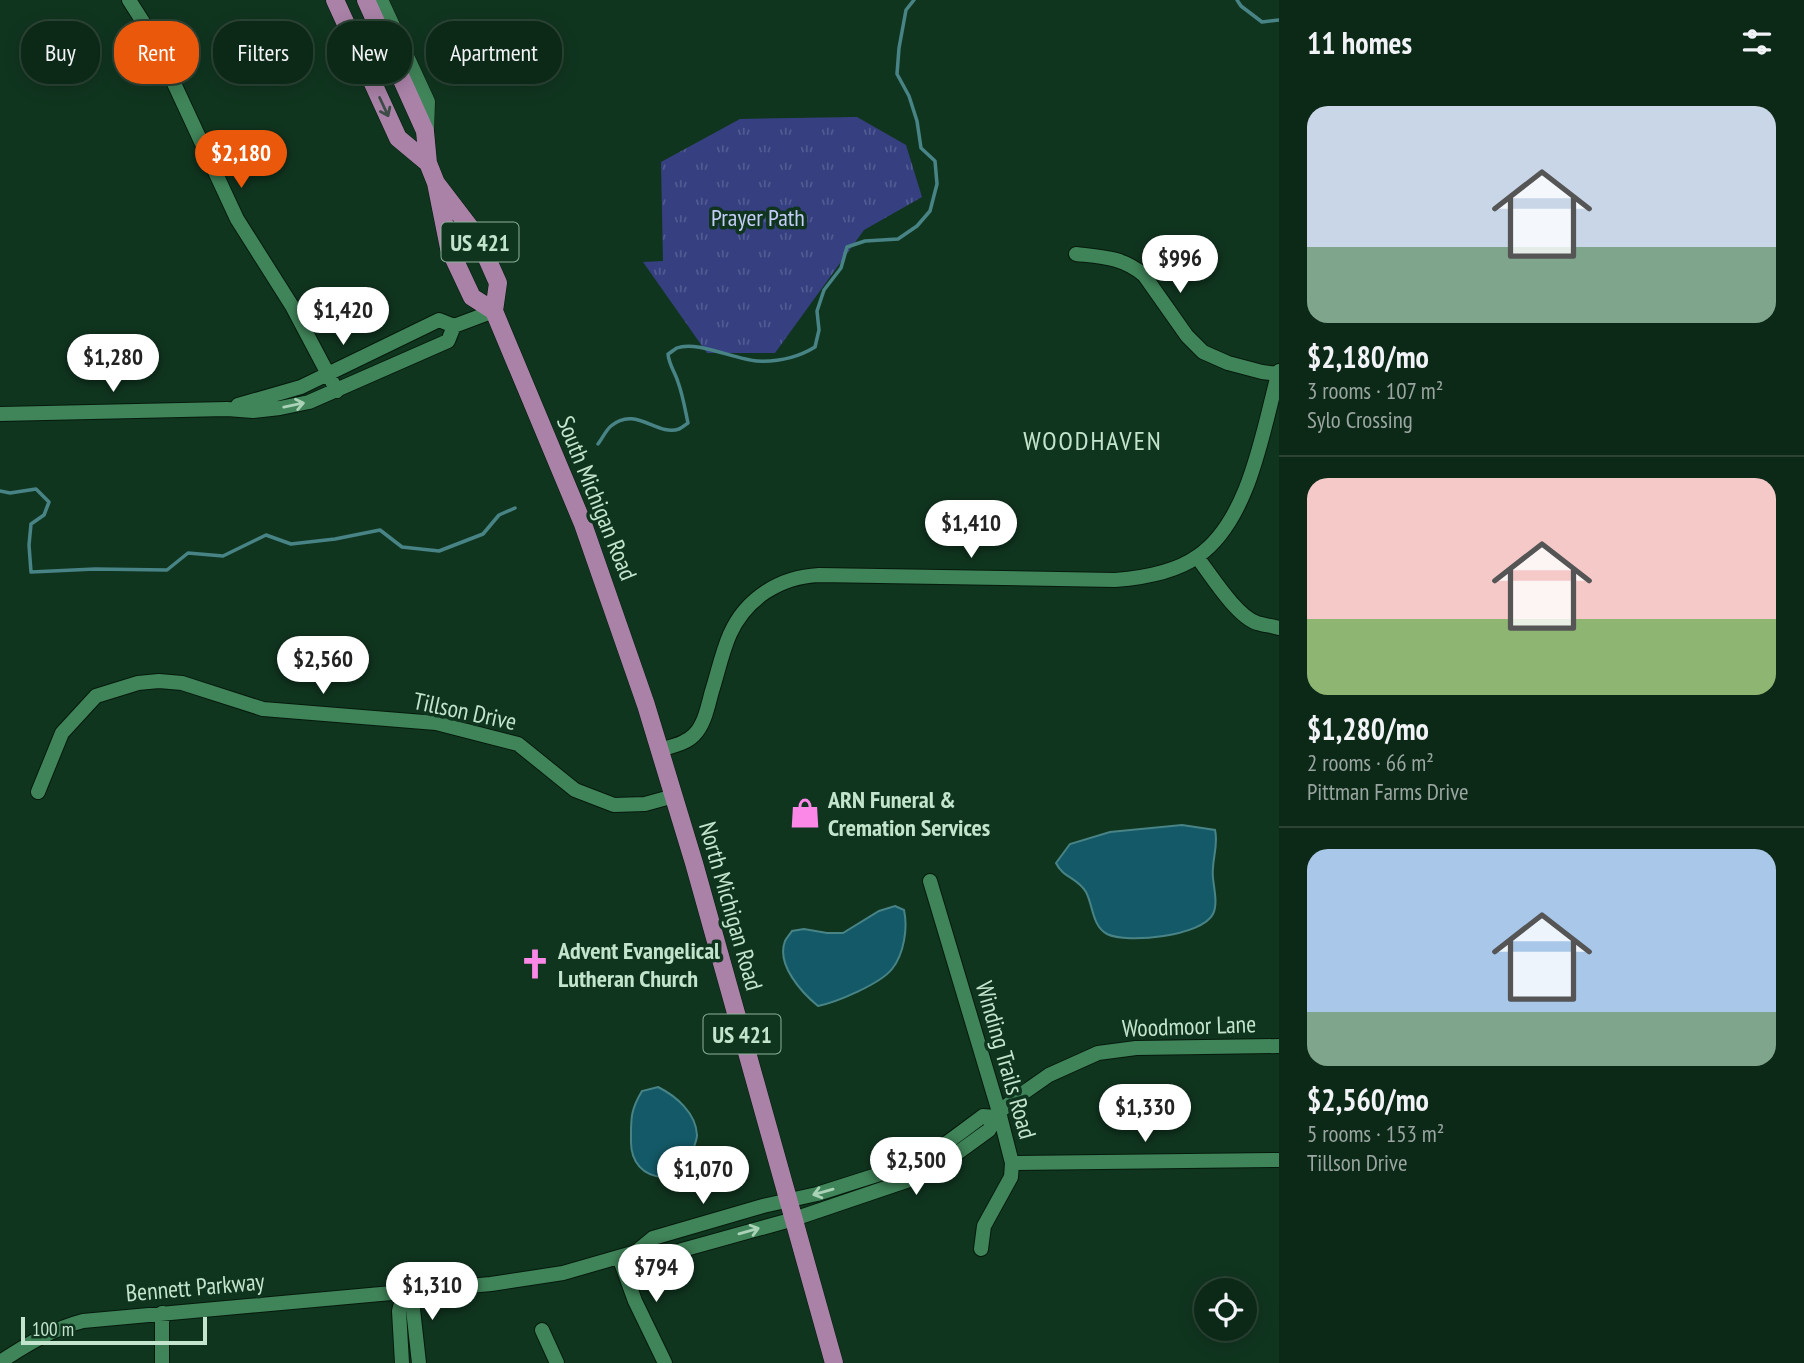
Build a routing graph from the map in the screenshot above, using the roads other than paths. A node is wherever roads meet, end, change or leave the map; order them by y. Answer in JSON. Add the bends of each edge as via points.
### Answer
{"nodes":[{"id":1,"x":130,"y":0,"type":"edge"},
{"id":2,"x":335,"y":0,"type":"edge"},
{"id":3,"x":366,"y":0,"type":"edge"},
{"id":4,"x":379,"y":0,"type":"edge"},
{"id":5,"x":425,"y":131,"type":"junction"},
{"id":6,"x":428,"y":163,"type":"junction"},
{"id":7,"x":436,"y":183,"type":"junction"},
{"id":8,"x":1076,"y":254,"type":"dead end"},
{"id":9,"x":495,"y":311,"type":"junction"},
{"id":10,"x":454,"y":326,"type":"junction"},
{"id":11,"x":1279,"y":372,"type":"edge"},
{"id":12,"x":328,"y":373,"type":"junction"},
{"id":13,"x":337,"y":391,"type":"junction"},
{"id":14,"x":227,"y":409,"type":"junction"},
{"id":15,"x":0,"y":414,"type":"edge"},
{"id":16,"x":1198,"y":557,"type":"junction"},
{"id":17,"x":1279,"y":628,"type":"edge"},
{"id":18,"x":646,"y":705,"type":"joint"},
{"id":19,"x":660,"y":750,"type":"junction"},
{"id":20,"x":38,"y":792,"type":"dead end"},
{"id":21,"x":674,"y":796,"type":"junction"},
{"id":22,"x":930,"y":881,"type":"dead end"},
{"id":23,"x":1279,"y":1046,"type":"edge"},
{"id":24,"x":997,"y":1115,"type":"junction"},
{"id":25,"x":1279,"y":1160,"type":"edge"},
{"id":26,"x":1012,"y":1163,"type":"junction"},
{"id":27,"x":789,"y":1200,"type":"junction"},
{"id":28,"x":794,"y":1219,"type":"junction"},
{"id":29,"x":981,"y":1249,"type":"dead end"},
{"id":30,"x":636,"y":1252,"type":"junction"},
{"id":31,"x":619,"y":1257,"type":"junction"},
{"id":32,"x":404,"y":1292,"type":"junction"},
{"id":33,"x":162,"y":1313,"type":"junction"},
{"id":34,"x":542,"y":1330,"type":"dead end"},
{"id":35,"x":0,"y":1362,"type":"edge"},
{"id":36,"x":162,"y":1363,"type":"edge"},
{"id":37,"x":402,"y":1363,"type":"edge"},
{"id":38,"x":419,"y":1363,"type":"edge"},
{"id":39,"x":557,"y":1363,"type":"edge"},
{"id":40,"x":666,"y":1363,"type":"edge"},
{"id":41,"x":834,"y":1363,"type":"edge"}],
"edges":[{"from":1,"to":12,"type":"street","via":[[152,36],[237,219]]},
{"from":2,"to":6,"type":"main road","one_way":true,"via":[[398,138]]},
{"from":3,"to":5,"type":"main road","name":"South Michigan Road","number":"US 421"},
{"from":4,"to":5,"type":"main road","via":[[426,102]]},
{"from":5,"to":6,"type":"main road","name":"South Michigan Road","number":"US 421"},
{"from":6,"to":7,"type":"main road","name":"South Michigan Road","number":"US 421"},
{"from":7,"to":9,"type":"main road","name":"South Michigan Road","number":"US 421","via":[[478,238],[498,283]]},
{"from":7,"to":9,"type":"main road","name":"South Michigan Road","number":"US 421","via":[[449,248],[472,297]]},
{"from":8,"to":11,"type":"street","via":[[1118,259],[1137,269],[1203,352],[1262,372]]},
{"from":9,"to":10,"type":"street"},
{"from":9,"to":18,"type":"main road","name":"South Michigan Road","number":"US 421","via":[[583,524]]},
{"from":10,"to":12,"type":"street","via":[[439,320]]},
{"from":10,"to":13,"type":"street","via":[[448,341]]},
{"from":11,"to":16,"type":"street","via":[[1244,497],[1221,533]]},
{"from":12,"to":13,"type":"street"},
{"from":12,"to":14,"type":"street","via":[[290,391]]},
{"from":14,"to":13,"type":"street","one_way":true,"via":[[281,408]]},
{"from":14,"to":15,"type":"street"},
{"from":16,"to":17,"type":"street","via":[[1241,612],[1257,623]]},
{"from":16,"to":19,"type":"street","via":[[1165,572],[1125,579],[819,575],[789,579],[760,596],[739,618],[698,731],[684,742]]},
{"from":18,"to":19,"type":"main road","name":"North Michigan Road","number":"US 421"},
{"from":19,"to":21,"type":"main road","name":"North Michigan Road","number":"US 421"},
{"from":20,"to":21,"type":"street","name":"Tillson Drive","via":[[62,733],[96,695],[159,681],[182,683],[263,709],[436,723],[518,744],[575,790],[614,805],[645,804]]},
{"from":21,"to":27,"type":"main road","name":"North Michigan Road","number":"US 421"},
{"from":22,"to":24,"type":"street","name":"Winding Trails Road"},
{"from":23,"to":24,"type":"street","name":"Woodmoor Lane","via":[[1136,1048],[1098,1053],[1049,1075]]},
{"from":24,"to":26,"type":"street","name":"Winding Trails Road"},
{"from":24,"to":27,"type":"street","name":"Woodmoor Lane","one_way":true,"via":[[984,1116],[916,1160]]},
{"from":24,"to":28,"type":"street","name":"Woodmoor Lane","via":[[989,1130],[938,1167]]},
{"from":25,"to":26,"type":"street"},
{"from":26,"to":29,"type":"street","name":"Winding Trails Road","via":[[1011,1177],[984,1226]]},
{"from":27,"to":28,"type":"main road","name":"North Michigan Road","number":"US 421"},
{"from":27,"to":30,"type":"street","name":"Bennett Parkway","via":[[653,1238]]},
{"from":30,"to":28,"type":"street","name":"Bennett Parkway","one_way":true,"via":[[657,1257]]},
{"from":28,"to":41,"type":"main road","name":"North Michigan Road","number":"US 421"},
{"from":30,"to":31,"type":"street","name":"Bennett Parkway"},
{"from":31,"to":32,"type":"street","name":"Bennett Parkway","via":[[563,1273]]},
{"from":31,"to":40,"type":"street"},
{"from":32,"to":33,"type":"street","name":"Bennett Parkway"},
{"from":32,"to":37,"type":"street","via":[[399,1311]]},
{"from":32,"to":38,"type":"street","via":[[413,1309]]},
{"from":33,"to":35,"type":"street","name":"Bennett Parkway","via":[[63,1326]]},
{"from":33,"to":36,"type":"street"},
{"from":34,"to":39,"type":"street"}]}
